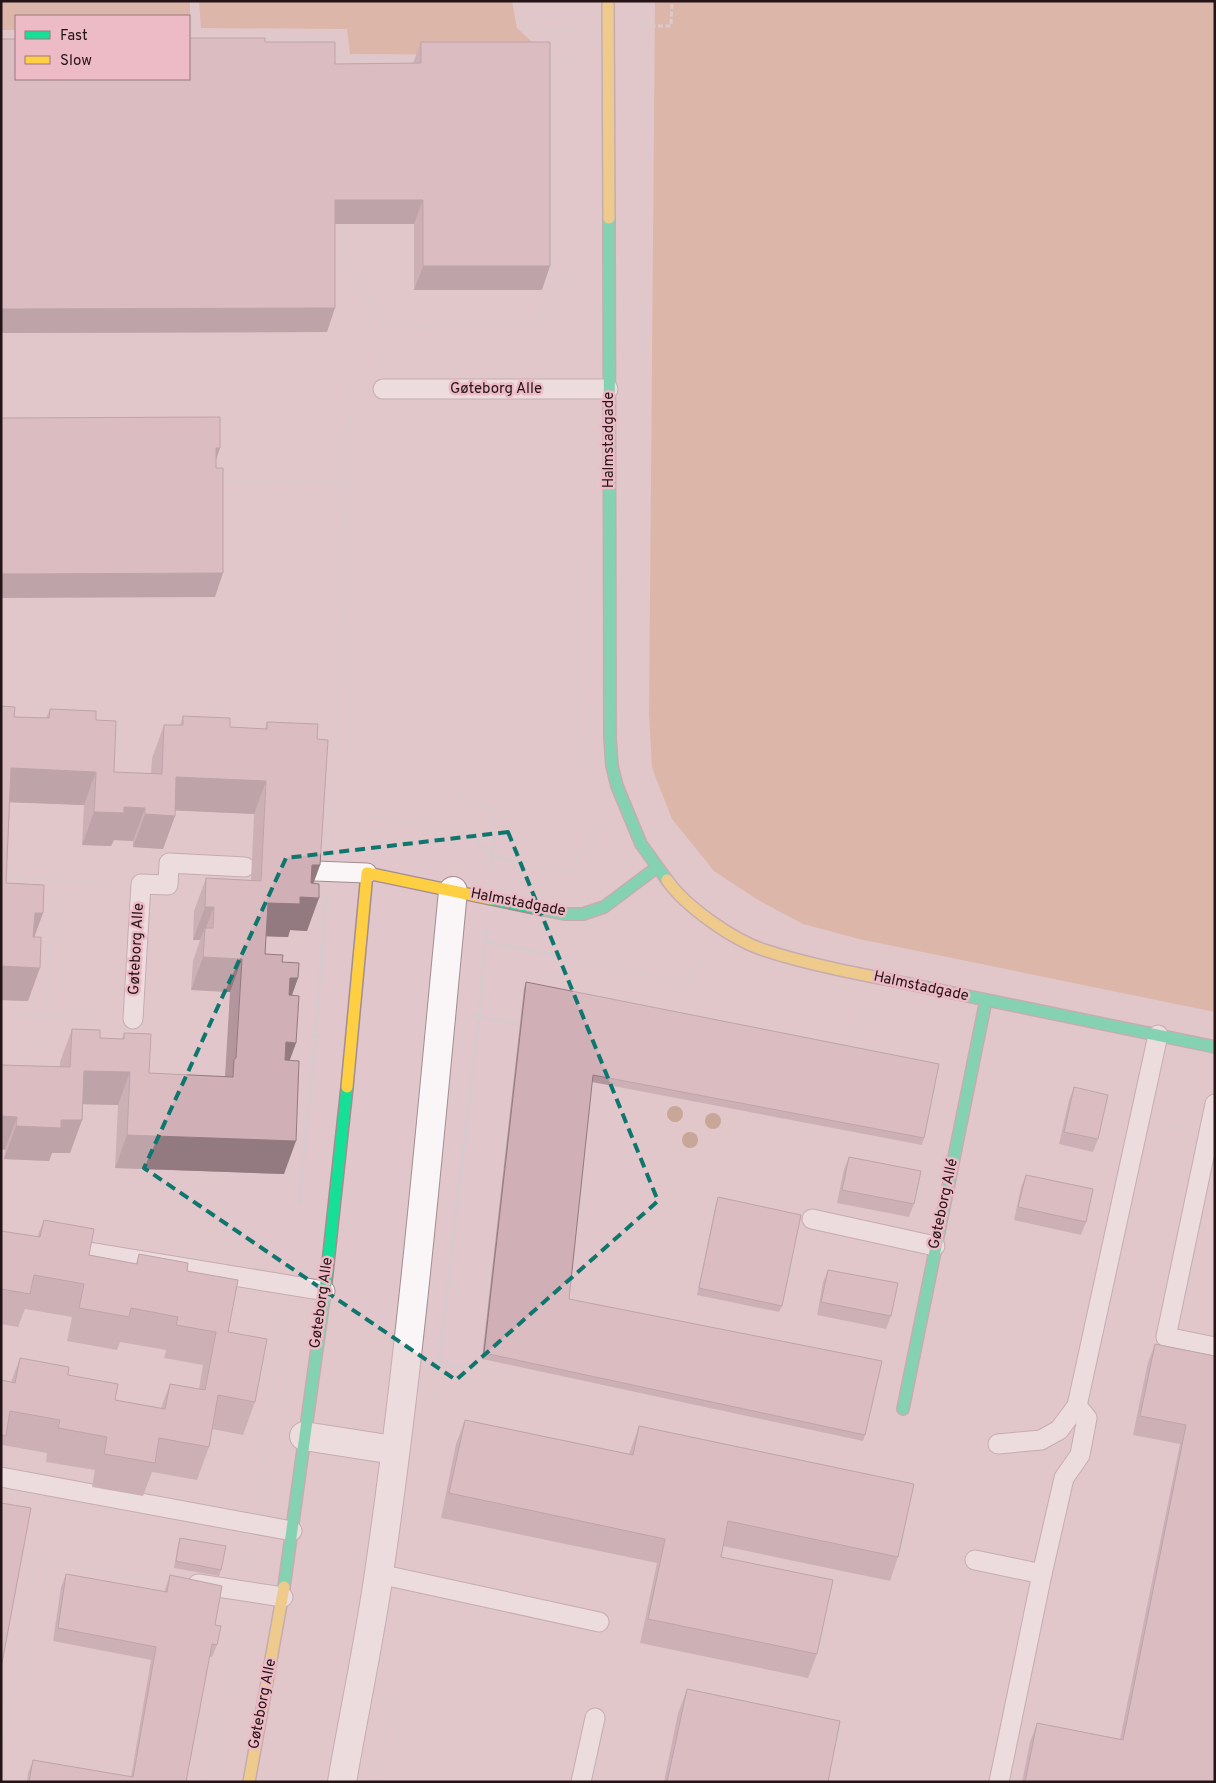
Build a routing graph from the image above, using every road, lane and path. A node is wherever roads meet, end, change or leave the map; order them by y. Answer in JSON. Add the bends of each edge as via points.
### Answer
{"nodes":[{"id":1,"x":194,"y":1,"type":"edge"},
{"id":2,"x":522,"y":1,"type":"edge"},
{"id":3,"x":608,"y":1,"type":"edge"},
{"id":4,"x":643,"y":1,"type":"edge"},
{"id":5,"x":672,"y":1,"type":"edge"},
{"id":6,"x":643,"y":26,"type":"junction"},
{"id":7,"x":547,"y":28,"type":"junction"},
{"id":8,"x":578,"y":30,"type":"dead end"},
{"id":9,"x":1,"y":39,"type":"edge"},
{"id":10,"x":15,"y":39,"type":"edge"},
{"id":11,"x":190,"y":39,"type":"edge"},
{"id":12,"x":259,"y":39,"type":"edge"},
{"id":13,"x":547,"y":52,"type":"edge"},
{"id":14,"x":421,"y":58,"type":"edge"},
{"id":15,"x":547,"y":60,"type":"edge"},
{"id":16,"x":552,"y":60,"type":"junction"},
{"id":17,"x":578,"y":60,"type":"dead end"},
{"id":18,"x":345,"y":224,"type":"edge"},
{"id":19,"x":552,"y":279,"type":"junction"},
{"id":20,"x":577,"y":279,"type":"dead end"},
{"id":21,"x":382,"y":323,"type":"junction"},
{"id":22,"x":642,"y":369,"type":"dead end"},
{"id":23,"x":350,"y":389,"type":"dead end"},
{"id":24,"x":383,"y":389,"type":"joint"},
{"id":25,"x":608,"y":390,"type":"junction"},
{"id":26,"x":216,"y":480,"type":"edge"},
{"id":27,"x":348,"y":482,"type":"junction"},
{"id":28,"x":369,"y":816,"type":"dead end"},
{"id":29,"x":599,"y":825,"type":"dead end"},
{"id":30,"x":245,"y":867,"type":"dead end"},
{"id":31,"x":656,"y":868,"type":"junction"},
{"id":32,"x":321,"y":871,"type":"junction"},
{"id":33,"x":367,"y":873,"type":"junction"},
{"id":34,"x":1,"y":877,"type":"edge"},
{"id":35,"x":53,"y":879,"type":"junction"},
{"id":36,"x":141,"y":884,"type":"junction"},
{"id":37,"x":453,"y":891,"type":"junction"},
{"id":38,"x":722,"y":929,"type":"junction"},
{"id":39,"x":484,"y":941,"type":"dead end"},
{"id":40,"x":873,"y":977,"type":"junction"},
{"id":41,"x":986,"y":1000,"type":"junction"},
{"id":42,"x":1,"y":1012,"type":"edge"},
{"id":43,"x":441,"y":1012,"type":"junction"},
{"id":44,"x":47,"y":1015,"type":"junction"},
{"id":45,"x":133,"y":1019,"type":"joint"},
{"id":46,"x":520,"y":1024,"type":"edge"},
{"id":47,"x":1158,"y":1035,"type":"junction"},
{"id":48,"x":30,"y":1044,"type":"dead end"},
{"id":49,"x":1215,"y":1047,"type":"edge"},
{"id":50,"x":856,"y":1054,"type":"edge"},
{"id":51,"x":1215,"y":1104,"type":"edge"},
{"id":52,"x":1139,"y":1119,"type":"junction"},
{"id":53,"x":1209,"y":1132,"type":"junction"},
{"id":54,"x":299,"y":1203,"type":"dead end"},
{"id":55,"x":812,"y":1219,"type":"dead end"},
{"id":56,"x":49,"y":1245,"type":"edge"},
{"id":57,"x":935,"y":1246,"type":"junction"},
{"id":58,"x":325,"y":1291,"type":"junction"},
{"id":59,"x":1215,"y":1347,"type":"edge"},
{"id":60,"x":406,"y":1357,"type":"junction"},
{"id":61,"x":514,"y":1375,"type":"dead end"},
{"id":62,"x":1077,"y":1406,"type":"junction"},
{"id":63,"x":903,"y":1409,"type":"dead end"},
{"id":64,"x":304,"y":1436,"type":"junction"},
{"id":65,"x":998,"y":1444,"type":"dead end"},
{"id":66,"x":394,"y":1450,"type":"junction"},
{"id":67,"x":1,"y":1477,"type":"edge"},
{"id":68,"x":292,"y":1531,"type":"junction"},
{"id":69,"x":975,"y":1560,"type":"dead end"},
{"id":70,"x":379,"y":1574,"type":"junction"},
{"id":71,"x":1042,"y":1574,"type":"junction"},
{"id":72,"x":174,"y":1580,"type":"joint"},
{"id":73,"x":283,"y":1598,"type":"junction"},
{"id":74,"x":599,"y":1622,"type":"dead end"},
{"id":75,"x":595,"y":1718,"type":"dead end"},
{"id":76,"x":1,"y":1756,"type":"edge"},
{"id":77,"x":248,"y":1782,"type":"edge"},
{"id":78,"x":342,"y":1782,"type":"edge"},
{"id":79,"x":581,"y":1782,"type":"edge"},
{"id":80,"x":999,"y":1782,"type":"edge"}],
"edges":[{"from":1,"to":11,"type":"path"},
{"from":2,"to":7,"type":"path","via":[[523,27]]},
{"from":3,"to":25,"type":"street","name":"Halmstadgade"},
{"from":4,"to":6,"type":"path"},
{"from":5,"to":6,"type":"path","via":[[672,26]]},
{"from":6,"to":22,"type":"path","via":[[648,86]]},
{"from":7,"to":8,"type":"path"},
{"from":7,"to":13,"type":"path"},
{"from":9,"to":10,"type":"path"},
{"from":12,"to":14,"type":"path","via":[[336,40],[336,58]]},
{"from":15,"to":16,"type":"path"},
{"from":16,"to":17,"type":"path"},
{"from":16,"to":19,"type":"path"},
{"from":18,"to":21,"type":"path","via":[[346,267]]},
{"from":19,"to":20,"type":"path"},
{"from":19,"to":21,"type":"path","via":[[549,306],[527,324]]},
{"from":21,"to":24,"type":"path"},
{"from":23,"to":27,"type":"path"},
{"from":24,"to":25,"type":"lane","name":"Gøteborg Alle"},
{"from":25,"to":31,"type":"street","name":"Halmstadgade","via":[[612,766],[630,822]]},
{"from":26,"to":27,"type":"path"},
{"from":27,"to":32,"type":"path","via":[[336,743]]},
{"from":28,"to":29,"type":"path","via":[[456,829],[470,833],[494,857],[572,872]]},
{"from":30,"to":36,"type":"lane","name":"Gøteborg Alle","via":[[169,863],[168,885]]},
{"from":31,"to":37,"type":"street","name":"Halmstadgade","via":[[604,907],[584,914],[564,914]]},
{"from":31,"to":38,"type":"street","name":"Halmstadgade","via":[[676,893]]},
{"from":32,"to":33,"type":"lane"},
{"from":32,"to":54,"type":"path","via":[[315,1044]]},
{"from":33,"to":37,"type":"street","name":"Halmstadgade"},
{"from":33,"to":58,"type":"street","name":"Gøteborg Alle"},
{"from":34,"to":35,"type":"path"},
{"from":35,"to":36,"type":"path"},
{"from":35,"to":44,"type":"path"},
{"from":36,"to":45,"type":"lane","name":"Gøteborg Alle"},
{"from":37,"to":43,"type":"street"},
{"from":38,"to":39,"type":"path","via":[[686,982]]},
{"from":38,"to":40,"type":"street","name":"Halmstadgade","via":[[763,950]]},
{"from":40,"to":41,"type":"street","name":"Halmstadgade"},
{"from":40,"to":50,"type":"path"},
{"from":41,"to":47,"type":"street","name":"Halmstadgade"},
{"from":41,"to":57,"type":"street","name":"Gøteborg Allé"},
{"from":42,"to":44,"type":"path"},
{"from":43,"to":46,"type":"path"},
{"from":43,"to":60,"type":"street"},
{"from":44,"to":45,"type":"path"},
{"from":44,"to":48,"type":"path","via":[[45,1045]]},
{"from":47,"to":49,"type":"street","name":"Halmstadgade"},
{"from":47,"to":52,"type":"lane"},
{"from":51,"to":53,"type":"lane"},
{"from":52,"to":53,"type":"path"},
{"from":52,"to":62,"type":"lane"},
{"from":53,"to":59,"type":"lane","via":[[1166,1337]]},
{"from":55,"to":57,"type":"lane"},
{"from":56,"to":58,"type":"lane"},
{"from":57,"to":63,"type":"street","name":"Gøteborg Allé"},
{"from":58,"to":64,"type":"street","name":"Gøteborg Alle"},
{"from":60,"to":61,"type":"path"},
{"from":60,"to":66,"type":"street"},
{"from":62,"to":65,"type":"lane","via":[[1059,1430],[1041,1440]]},
{"from":62,"to":71,"type":"lane","via":[[1087,1418],[1085,1432],[1080,1455],[1064,1478]]},
{"from":64,"to":66,"type":"street"},
{"from":64,"to":68,"type":"street","name":"Gøteborg Alle"},
{"from":66,"to":70,"type":"street"},
{"from":67,"to":68,"type":"lane"},
{"from":68,"to":73,"type":"street","name":"Gøteborg Alle"},
{"from":69,"to":71,"type":"lane"},
{"from":70,"to":74,"type":"lane"},
{"from":70,"to":78,"type":"street"},
{"from":71,"to":80,"type":"lane"},
{"from":72,"to":73,"type":"lane"},
{"from":72,"to":76,"type":"path","via":[[158,1582],[36,1558]]},
{"from":73,"to":77,"type":"street","name":"Gøteborg Alle"},
{"from":75,"to":79,"type":"lane"}]}
